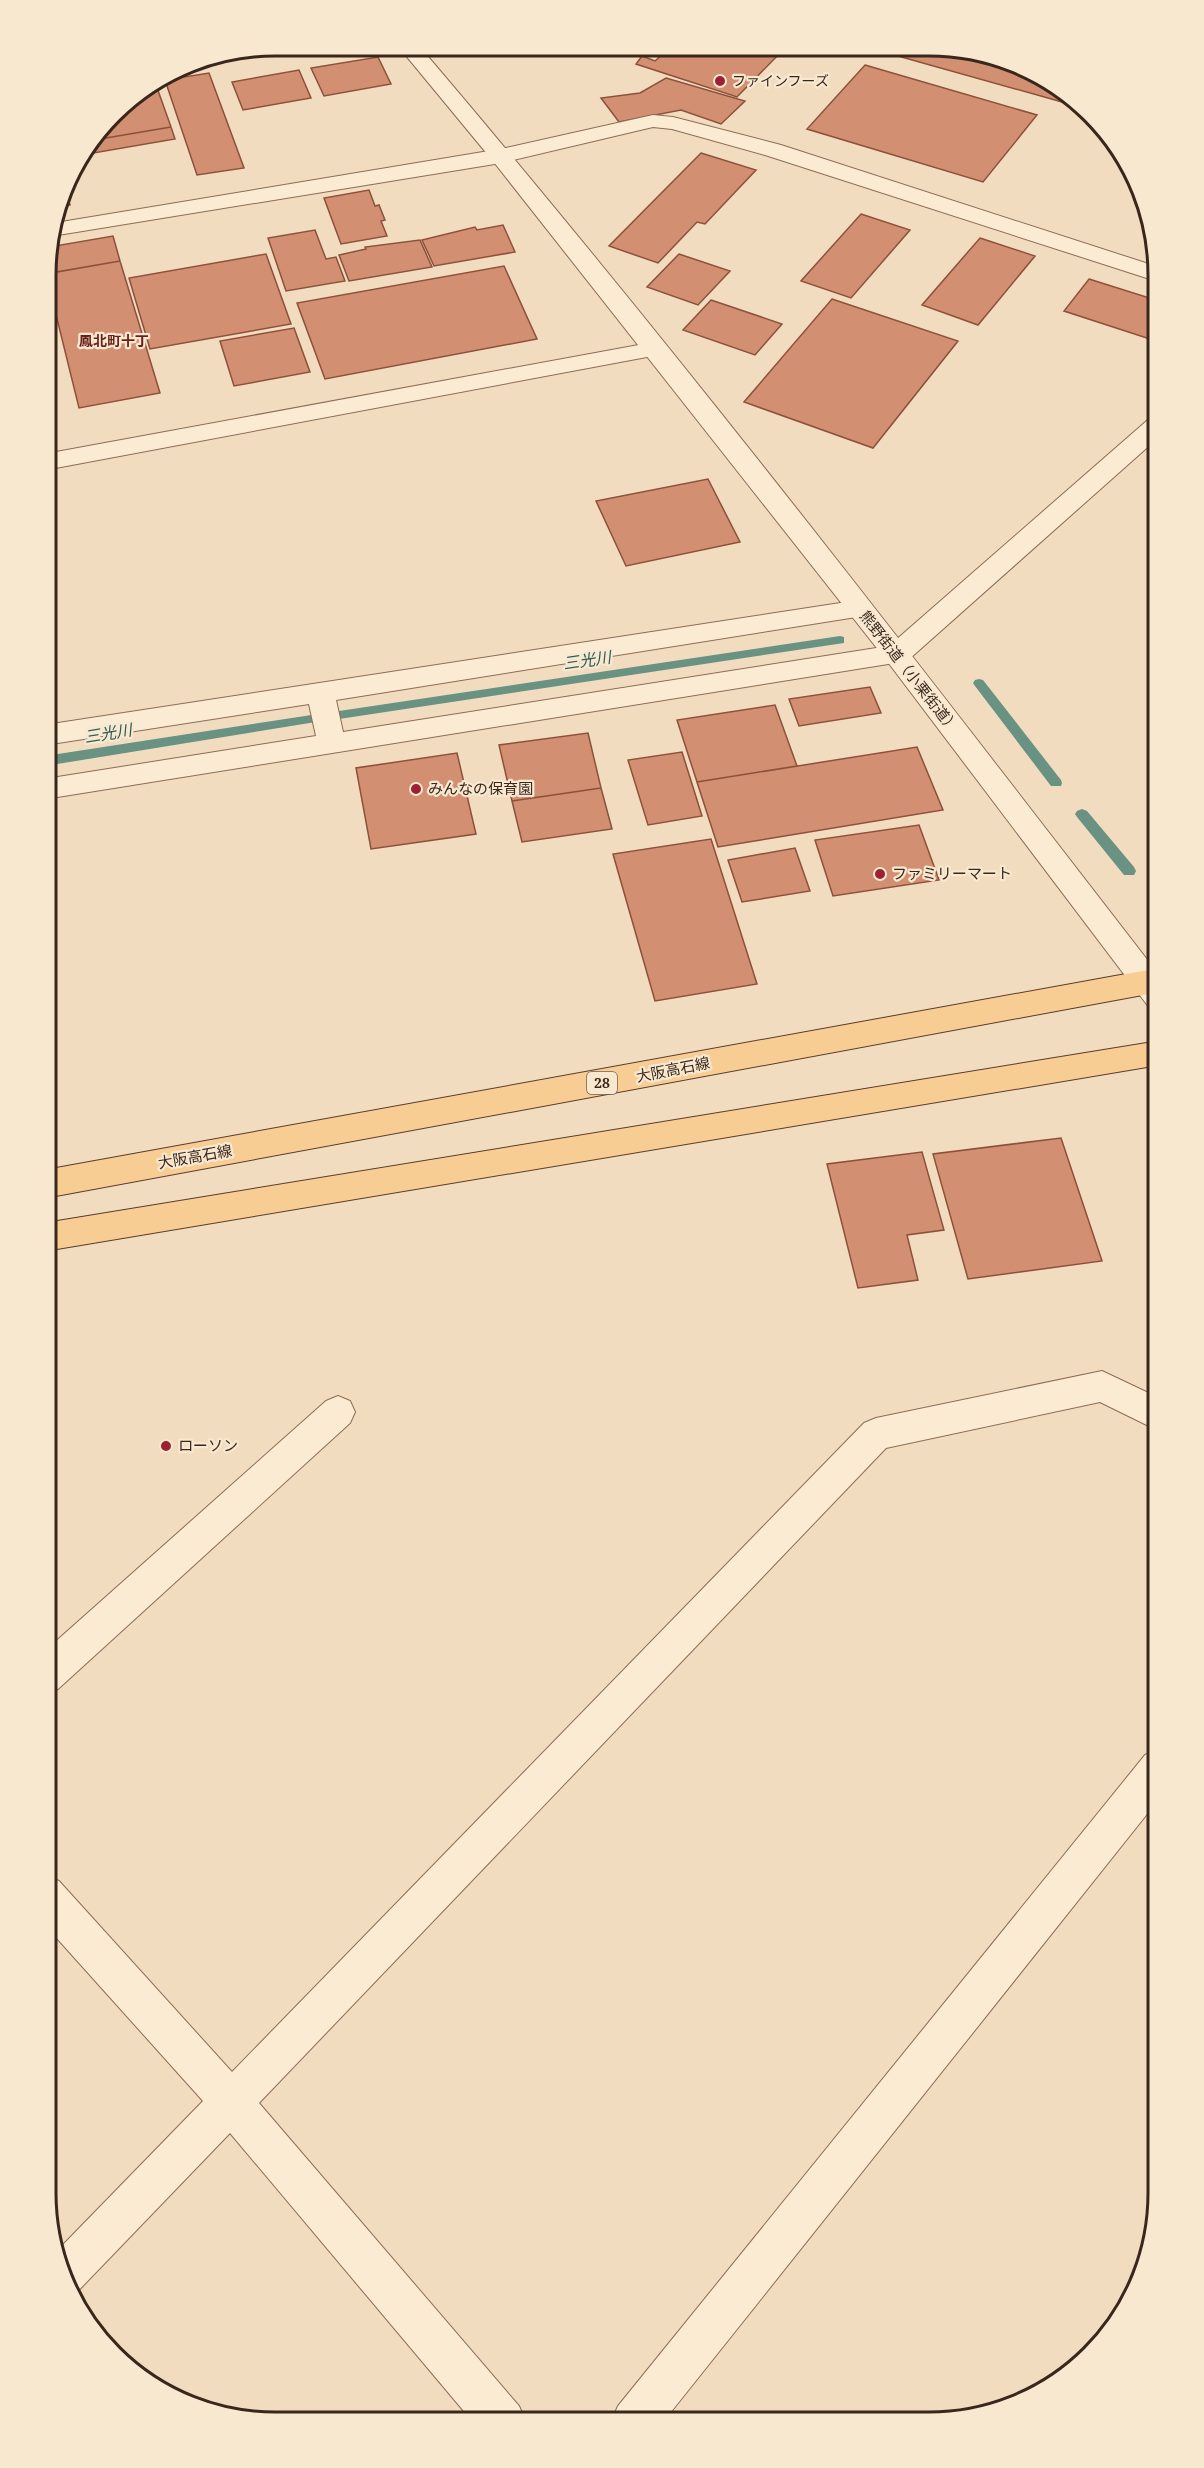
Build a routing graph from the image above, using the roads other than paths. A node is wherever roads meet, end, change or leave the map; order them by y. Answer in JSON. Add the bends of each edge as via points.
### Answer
{"nodes":[{"id":1,"x":417,"y":56,"type":"edge"},
{"id":2,"x":501,"y":156,"type":"junction"},
{"id":3,"x":61,"y":229,"type":"edge"},
{"id":4,"x":1148,"y":272,"type":"edge"},
{"id":5,"x":655,"y":349,"type":"junction"},
{"id":6,"x":1148,"y":434,"type":"edge"},
{"id":7,"x":56,"y":460,"type":"edge"},
{"id":8,"x":860,"y":609,"type":"junction"},
{"id":9,"x":897,"y":654,"type":"junction"},
{"id":10,"x":322,"y":700,"type":"junction"},
{"id":11,"x":56,"y":734,"type":"edge"},
{"id":12,"x":331,"y":740,"type":"junction"},
{"id":13,"x":56,"y":787,"type":"edge"},
{"id":14,"x":1148,"y":975,"type":"edge"},
{"id":15,"x":1148,"y":986,"type":"edge"},
{"id":16,"x":1148,"y":1055,"type":"edge"},
{"id":17,"x":56,"y":1182,"type":"edge"},
{"id":18,"x":56,"y":1235,"type":"edge"},
{"id":19,"x":1148,"y":1409,"type":"edge"},
{"id":20,"x":338,"y":1412,"type":"dead end"},
{"id":21,"x":56,"y":1666,"type":"edge"},
{"id":22,"x":1148,"y":1782,"type":"edge"},
{"id":23,"x":56,"y":1907,"type":"edge"},
{"id":24,"x":231,"y":2103,"type":"junction"},
{"id":25,"x":69,"y":2270,"type":"edge"},
{"id":26,"x":494,"y":2412,"type":"edge"},
{"id":27,"x":642,"y":2412,"type":"edge"}],
"edges":[{"from":1,"to":2,"type":"street"},
{"from":2,"to":3,"type":"street"},
{"from":2,"to":4,"type":"street","via":[[652,122],[673,123],[773,150]]},
{"from":2,"to":5,"type":"street","name":"熊野街道（小栗街道）"},
{"from":5,"to":7,"type":"street"},
{"from":5,"to":8,"type":"street","name":"熊野街道（小栗街道）"},
{"from":6,"to":9,"type":"street"},
{"from":8,"to":9,"type":"street","name":"熊野街道（小栗街道）"},
{"from":8,"to":10,"type":"street"},
{"from":9,"to":12,"type":"street"},
{"from":9,"to":14,"type":"street","name":"熊野街道（小栗街道）"},
{"from":10,"to":11,"type":"street"},
{"from":10,"to":12,"type":"street"},
{"from":12,"to":13,"type":"street"},
{"from":15,"to":17,"type":"main road","name":"大阪高石線","number":"28"},
{"from":16,"to":18,"type":"main road"},
{"from":19,"to":24,"type":"street","via":[[1102,1386],[876,1434]]},
{"from":20,"to":21,"type":"street"},
{"from":22,"to":27,"type":"street"},
{"from":23,"to":24,"type":"street"},
{"from":24,"to":25,"type":"street"},
{"from":24,"to":26,"type":"street"}]}
